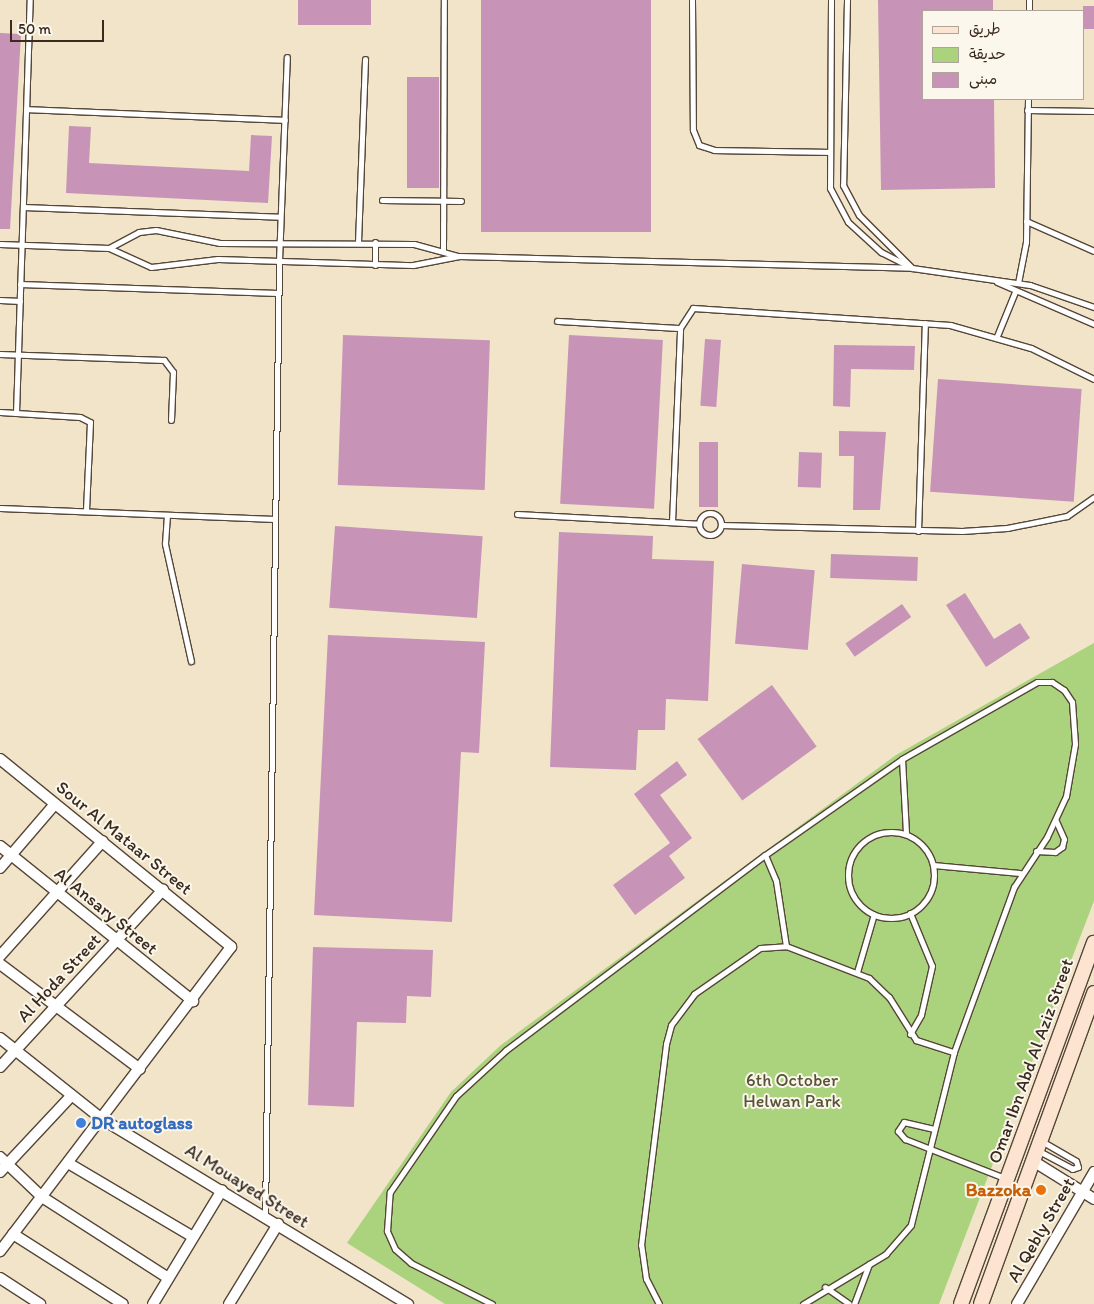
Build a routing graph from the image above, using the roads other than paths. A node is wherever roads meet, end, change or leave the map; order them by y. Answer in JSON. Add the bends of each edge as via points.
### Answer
{"nodes":[{"id":1,"x":30,"y":0,"type":"edge"},
{"id":2,"x":444,"y":0,"type":"edge"},
{"id":3,"x":692,"y":0,"type":"edge"},
{"id":4,"x":831,"y":0,"type":"edge"},
{"id":5,"x":847,"y":0,"type":"edge"},
{"id":6,"x":287,"y":57,"type":"dead end"},
{"id":7,"x":366,"y":59,"type":"dead end"},
{"id":8,"x":1028,"y":100,"type":"edge"},
{"id":9,"x":26,"y":110,"type":"junction"},
{"id":10,"x":1028,"y":110,"type":"junction"},
{"id":11,"x":1094,"y":111,"type":"edge"},
{"id":12,"x":285,"y":120,"type":"junction"},
{"id":13,"x":830,"y":152,"type":"junction"},
{"id":14,"x":382,"y":200,"type":"dead end"},
{"id":15,"x":443,"y":201,"type":"junction"},
{"id":16,"x":461,"y":201,"type":"dead end"},
{"id":17,"x":23,"y":207,"type":"junction"},
{"id":18,"x":280,"y":217,"type":"junction"},
{"id":19,"x":1026,"y":221,"type":"junction"},
{"id":20,"x":279,"y":242,"type":"junction"},
{"id":21,"x":358,"y":242,"type":"junction"},
{"id":22,"x":375,"y":242,"type":"junction"},
{"id":23,"x":0,"y":244,"type":"edge"},
{"id":24,"x":21,"y":245,"type":"junction"},
{"id":25,"x":109,"y":248,"type":"junction"},
{"id":26,"x":442,"y":250,"type":"junction"},
{"id":27,"x":1094,"y":251,"type":"edge"},
{"id":28,"x":459,"y":256,"type":"junction"},
{"id":29,"x":279,"y":261,"type":"junction"},
{"id":30,"x":375,"y":265,"type":"junction"},
{"id":31,"x":912,"y":268,"type":"junction"},
{"id":32,"x":994,"y":280,"type":"junction"},
{"id":33,"x":1018,"y":283,"type":"junction"},
{"id":34,"x":20,"y":284,"type":"junction"},
{"id":35,"x":1015,"y":292,"type":"junction"},
{"id":36,"x":278,"y":293,"type":"junction"},
{"id":37,"x":0,"y":300,"type":"edge"},
{"id":38,"x":20,"y":301,"type":"junction"},
{"id":39,"x":1094,"y":307,"type":"edge"},
{"id":40,"x":557,"y":321,"type":"dead end"},
{"id":41,"x":926,"y":323,"type":"junction"},
{"id":42,"x":1094,"y":324,"type":"edge"},
{"id":43,"x":680,"y":328,"type":"junction"},
{"id":44,"x":997,"y":336,"type":"junction"},
{"id":45,"x":0,"y":354,"type":"edge"},
{"id":46,"x":18,"y":354,"type":"junction"},
{"id":47,"x":1094,"y":379,"type":"edge"},
{"id":48,"x":0,"y":412,"type":"edge"},
{"id":49,"x":16,"y":413,"type":"junction"},
{"id":50,"x":171,"y":420,"type":"dead end"},
{"id":51,"x":1094,"y":497,"type":"edge"},
{"id":52,"x":0,"y":508,"type":"edge"},
{"id":53,"x":86,"y":511,"type":"junction"},
{"id":54,"x":516,"y":514,"type":"dead end"},
{"id":55,"x":167,"y":515,"type":"junction"},
{"id":56,"x":275,"y":519,"type":"junction"},
{"id":57,"x":672,"y":522,"type":"junction"},
{"id":58,"x":699,"y":524,"type":"junction"},
{"id":59,"x":721,"y":524,"type":"junction"},
{"id":60,"x":918,"y":531,"type":"junction"},
{"id":61,"x":191,"y":661,"type":"dead end"},
{"id":62,"x":902,"y":759,"type":"junction"},
{"id":63,"x":1,"y":761,"type":"edge"},
{"id":64,"x":55,"y":804,"type":"junction"},
{"id":65,"x":1056,"y":821,"type":"junction"},
{"id":66,"x":906,"y":834,"type":"junction"},
{"id":67,"x":103,"y":841,"type":"junction"},
{"id":68,"x":0,"y":846,"type":"edge"},
{"id":69,"x":1036,"y":851,"type":"junction"},
{"id":70,"x":11,"y":855,"type":"junction"},
{"id":71,"x":765,"y":855,"type":"junction"},
{"id":72,"x":933,"y":865,"type":"junction"},
{"id":73,"x":0,"y":868,"type":"edge"},
{"id":74,"x":1020,"y":873,"type":"junction"},
{"id":75,"x":163,"y":890,"type":"junction"},
{"id":76,"x":57,"y":892,"type":"junction"},
{"id":77,"x":910,"y":913,"type":"junction"},
{"id":78,"x":874,"y":914,"type":"junction"},
{"id":79,"x":115,"y":941,"type":"junction"},
{"id":80,"x":1094,"y":943,"type":"edge"},
{"id":81,"x":786,"y":946,"type":"junction"},
{"id":82,"x":0,"y":956,"type":"edge"},
{"id":83,"x":0,"y":964,"type":"edge"},
{"id":84,"x":857,"y":972,"type":"junction"},
{"id":85,"x":1094,"y":993,"type":"edge"},
{"id":86,"x":193,"y":1001,"type":"junction"},
{"id":87,"x":54,"y":1006,"type":"junction"},
{"id":88,"x":910,"y":1034,"type":"junction"},
{"id":89,"x":0,"y":1038,"type":"edge"},
{"id":90,"x":17,"y":1048,"type":"junction"},
{"id":91,"x":954,"y":1052,"type":"junction"},
{"id":92,"x":0,"y":1067,"type":"edge"},
{"id":93,"x":140,"y":1069,"type":"junction"},
{"id":94,"x":72,"y":1094,"type":"junction"},
{"id":95,"x":102,"y":1119,"type":"junction"},
{"id":96,"x":934,"y":1129,"type":"junction"},
{"id":97,"x":930,"y":1147,"type":"junction"},
{"id":98,"x":1037,"y":1150,"type":"junction"},
{"id":99,"x":68,"y":1163,"type":"junction"},
{"id":100,"x":3,"y":1164,"type":"edge"},
{"id":101,"x":1094,"y":1172,"type":"edge"},
{"id":102,"x":1007,"y":1179,"type":"junction"},
{"id":103,"x":222,"y":1190,"type":"junction"},
{"id":104,"x":1083,"y":1192,"type":"junction"},
{"id":105,"x":42,"y":1197,"type":"junction"},
{"id":106,"x":1094,"y":1199,"type":"edge"},
{"id":107,"x":265,"y":1216,"type":"junction"},
{"id":108,"x":278,"y":1224,"type":"junction"},
{"id":109,"x":13,"y":1234,"type":"junction"},
{"id":110,"x":193,"y":1237,"type":"junction"},
{"id":111,"x":0,"y":1251,"type":"edge"},
{"id":112,"x":869,"y":1264,"type":"junction"},
{"id":113,"x":0,"y":1278,"type":"edge"},
{"id":114,"x":168,"y":1278,"type":"junction"},
{"id":115,"x":825,"y":1287,"type":"junction"},
{"id":116,"x":40,"y":1304,"type":"edge"},
{"id":117,"x":123,"y":1304,"type":"edge"},
{"id":118,"x":153,"y":1304,"type":"edge"},
{"id":119,"x":230,"y":1304,"type":"edge"},
{"id":120,"x":408,"y":1304,"type":"edge"},
{"id":121,"x":492,"y":1304,"type":"edge"},
{"id":122,"x":659,"y":1304,"type":"edge"},
{"id":123,"x":803,"y":1304,"type":"edge"},
{"id":124,"x":849,"y":1304,"type":"edge"},
{"id":125,"x":854,"y":1304,"type":"edge"},
{"id":126,"x":961,"y":1304,"type":"edge"},
{"id":127,"x":981,"y":1304,"type":"edge"},
{"id":128,"x":1017,"y":1304,"type":"edge"}],
"edges":[{"from":1,"to":9,"type":"lane"},
{"from":2,"to":15,"type":"lane"},
{"from":3,"to":13,"type":"lane","via":[[693,130],[698,145],[714,150]]},
{"from":4,"to":13,"type":"lane"},
{"from":5,"to":31,"type":"lane","via":[[843,185],[859,215]]},
{"from":6,"to":12,"type":"lane"},
{"from":7,"to":21,"type":"lane"},
{"from":8,"to":10,"type":"lane"},
{"from":9,"to":12,"type":"lane"},
{"from":9,"to":17,"type":"lane"},
{"from":10,"to":11,"type":"lane"},
{"from":10,"to":19,"type":"lane"},
{"from":12,"to":18,"type":"lane"},
{"from":13,"to":31,"type":"lane","via":[[830,188],[836,206],[881,252]]},
{"from":14,"to":15,"type":"lane"},
{"from":15,"to":16,"type":"lane"},
{"from":15,"to":26,"type":"lane"},
{"from":17,"to":18,"type":"lane"},
{"from":17,"to":24,"type":"lane"},
{"from":18,"to":20,"type":"lane"},
{"from":19,"to":27,"type":"lane"},
{"from":19,"to":33,"type":"lane"},
{"from":20,"to":21,"type":"lane"},
{"from":20,"to":25,"type":"lane","via":[[220,243],[156,230],[139,232]]},
{"from":20,"to":29,"type":"lane"},
{"from":21,"to":22,"type":"lane"},
{"from":22,"to":26,"type":"lane"},
{"from":22,"to":30,"type":"lane"},
{"from":23,"to":24,"type":"lane"},
{"from":24,"to":25,"type":"lane"},
{"from":24,"to":34,"type":"lane"},
{"from":25,"to":29,"type":"lane","via":[[151,267],[218,258]]},
{"from":26,"to":28,"type":"lane"},
{"from":28,"to":30,"type":"lane","via":[[421,264]]},
{"from":28,"to":31,"type":"lane"},
{"from":29,"to":30,"type":"lane"},
{"from":29,"to":36,"type":"lane"},
{"from":31,"to":32,"type":"lane"},
{"from":32,"to":33,"type":"lane"},
{"from":32,"to":35,"type":"lane"},
{"from":33,"to":39,"type":"lane"},
{"from":34,"to":36,"type":"lane"},
{"from":34,"to":38,"type":"lane"},
{"from":35,"to":42,"type":"lane"},
{"from":35,"to":44,"type":"lane"},
{"from":36,"to":56,"type":"lane"},
{"from":37,"to":38,"type":"lane"},
{"from":38,"to":46,"type":"lane"},
{"from":40,"to":43,"type":"lane"},
{"from":41,"to":43,"type":"lane","via":[[701,306],[686,313]]},
{"from":41,"to":44,"type":"lane"},
{"from":41,"to":60,"type":"lane"},
{"from":43,"to":57,"type":"lane"},
{"from":44,"to":47,"type":"lane"},
{"from":45,"to":46,"type":"lane"},
{"from":46,"to":49,"type":"lane"},
{"from":46,"to":50,"type":"lane","via":[[164,360],[173,372]]},
{"from":48,"to":49,"type":"lane"},
{"from":49,"to":53,"type":"lane","via":[[80,417],[90,422]]},
{"from":51,"to":60,"type":"lane","via":[[1081,508],[1051,522],[962,531]]},
{"from":52,"to":53,"type":"lane"},
{"from":53,"to":55,"type":"lane"},
{"from":54,"to":57,"type":"lane"},
{"from":55,"to":56,"type":"lane"},
{"from":55,"to":61,"type":"lane","via":[[165,544]]},
{"from":56,"to":107,"type":"lane"},
{"from":57,"to":58,"type":"lane"},
{"from":58,"to":59,"type":"lane","via":[[703,532],[712,535]]},
{"from":58,"to":59,"type":"lane","via":[[708,513],[717,516]]},
{"from":59,"to":60,"type":"lane"},
{"from":62,"to":65,"type":"lane","via":[[1037,682],[1052,682],[1064,690],[1072,702],[1075,744],[1072,770]]},
{"from":62,"to":66,"type":"lane"},
{"from":62,"to":71,"type":"lane"},
{"from":63,"to":64,"type":"street","name":"Sour Al Mataar Street"},
{"from":64,"to":67,"type":"street","name":"Sour Al Mataar Street"},
{"from":64,"to":70,"type":"street"},
{"from":65,"to":69,"type":"lane"},
{"from":65,"to":69,"type":"lane","via":[[1064,839],[1062,847],[1055,852]]},
{"from":66,"to":72,"type":"lane","via":[[924,846]]},
{"from":66,"to":78,"type":"lane","via":[[874,836],[852,859],[852,891]]},
{"from":67,"to":75,"type":"street","name":"Sour Al Mataar Street"},
{"from":67,"to":76,"type":"street"},
{"from":68,"to":70,"type":"street","name":"Al Ansary Street"},
{"from":69,"to":74,"type":"lane"},
{"from":70,"to":73,"type":"street"},
{"from":70,"to":76,"type":"street","name":"Al Ansary Street"},
{"from":71,"to":81,"type":"lane","via":[[776,881]]},
{"from":71,"to":121,"type":"lane","via":[[480,1072],[435,1123],[390,1192],[385,1211],[396,1249],[428,1273]]},
{"from":72,"to":74,"type":"lane"},
{"from":72,"to":77,"type":"lane","via":[[930,893]]},
{"from":74,"to":91,"type":"lane"},
{"from":75,"to":79,"type":"street","name":"Al Hoda Street"},
{"from":75,"to":86,"type":"street","name":"Sour Al Mataar Street","via":[[229,942],[230,953]]},
{"from":76,"to":79,"type":"street","name":"Al Ansary Street"},
{"from":76,"to":82,"type":"street"},
{"from":77,"to":78,"type":"lane","via":[[898,917]]},
{"from":77,"to":88,"type":"lane","via":[[932,966],[921,1015]]},
{"from":78,"to":84,"type":"lane"},
{"from":79,"to":86,"type":"street","name":"Al Ansary Street"},
{"from":79,"to":87,"type":"street","name":"Al Hoda Street"},
{"from":80,"to":102,"type":"main road","name":"Omar Ibn Abd Al Aziz Street"},
{"from":81,"to":84,"type":"lane"},
{"from":81,"to":122,"type":"lane","via":[[760,948],[749,954],[694,994],[671,1025],[640,1245],[646,1279]]},
{"from":83,"to":87,"type":"street"},
{"from":84,"to":88,"type":"lane","via":[[880,986]]},
{"from":85,"to":98,"type":"main road","name":"Omar Ibn Abd Al Aziz Street"},
{"from":86,"to":93,"type":"street"},
{"from":87,"to":90,"type":"street","name":"Al Hoda Street"},
{"from":87,"to":93,"type":"street"},
{"from":88,"to":91,"type":"lane"},
{"from":89,"to":90,"type":"street","name":"Al Mouayed Street"},
{"from":90,"to":92,"type":"street","name":"Al Hoda Street"},
{"from":90,"to":94,"type":"street","name":"Al Mouayed Street"},
{"from":91,"to":96,"type":"lane"},
{"from":93,"to":95,"type":"street"},
{"from":94,"to":95,"type":"street","name":"Al Mouayed Street"},
{"from":94,"to":100,"type":"street"},
{"from":95,"to":99,"type":"street"},
{"from":95,"to":103,"type":"street","name":"Al Mouayed Street"},
{"from":96,"to":97,"type":"lane"},
{"from":96,"to":97,"type":"lane","via":[[904,1122],[898,1131],[905,1139]]},
{"from":97,"to":102,"type":"lane"},
{"from":97,"to":112,"type":"lane","via":[[911,1226],[900,1241]]},
{"from":98,"to":98,"type":"lane","via":[[1072,1169],[1078,1167],[1076,1161]]},
{"from":98,"to":104,"type":"street"},
{"from":98,"to":127,"type":"main road","name":"Omar Ibn Abd Al Aziz Street"},
{"from":99,"to":105,"type":"street"},
{"from":99,"to":110,"type":"street"},
{"from":100,"to":105,"type":"street"},
{"from":101,"to":104,"type":"street","name":"Al Qebly Street"},
{"from":102,"to":126,"type":"main road","name":"Omar Ibn Abd Al Aziz Street"},
{"from":103,"to":107,"type":"street","name":"Al Mouayed Street"},
{"from":103,"to":110,"type":"street"},
{"from":104,"to":106,"type":"street"},
{"from":104,"to":128,"type":"street","name":"Al Qebly Street"},
{"from":105,"to":109,"type":"street"},
{"from":105,"to":114,"type":"street"},
{"from":107,"to":108,"type":"street","name":"Al Mouayed Street"},
{"from":108,"to":119,"type":"street"},
{"from":108,"to":120,"type":"street","name":"Al Mouayed Street"},
{"from":109,"to":111,"type":"street"},
{"from":109,"to":117,"type":"street"},
{"from":110,"to":114,"type":"street"},
{"from":112,"to":115,"type":"lane"},
{"from":112,"to":125,"type":"lane"},
{"from":113,"to":116,"type":"street"},
{"from":114,"to":118,"type":"street"},
{"from":115,"to":123,"type":"lane"},
{"from":115,"to":124,"type":"lane"}]}
